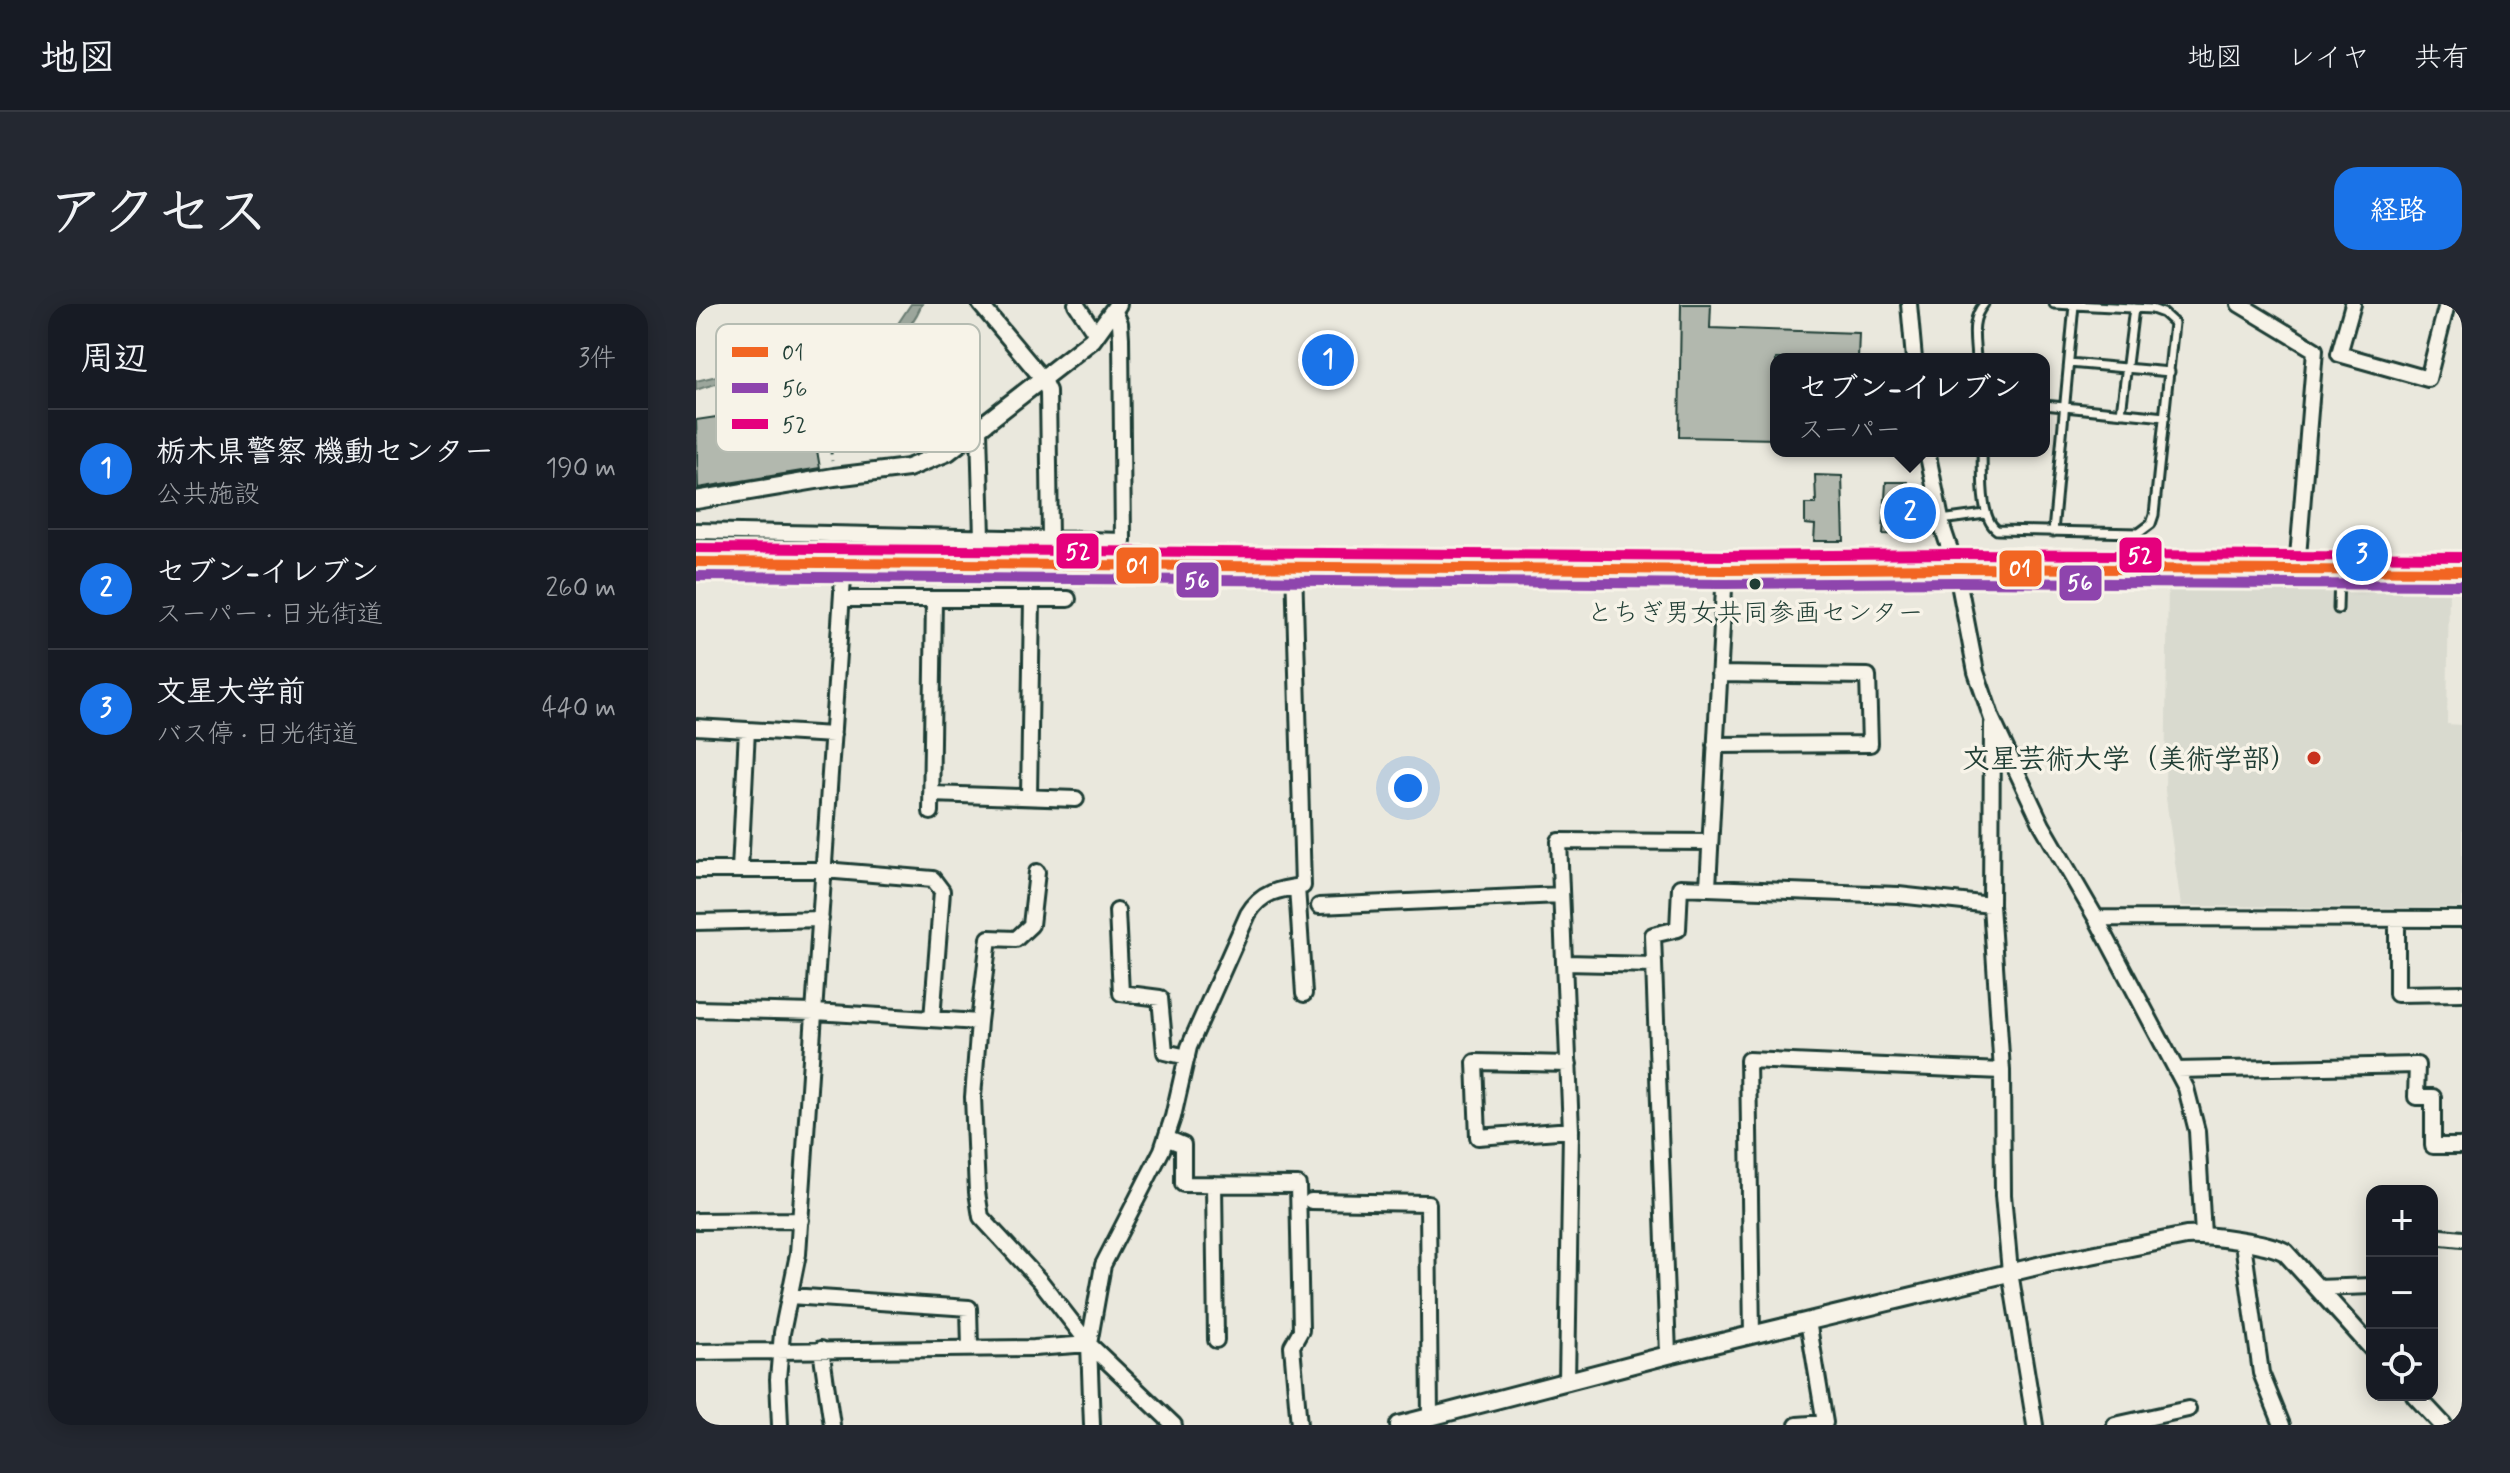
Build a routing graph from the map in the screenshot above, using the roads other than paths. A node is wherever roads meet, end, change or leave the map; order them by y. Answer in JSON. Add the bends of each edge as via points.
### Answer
{"nodes":[{"id":1,"x":980,"y":304,"type":"edge"},
{"id":2,"x":1076,"y":304,"type":"edge"},
{"id":3,"x":1909,"y":304,"type":"edge"},
{"id":4,"x":1984,"y":304,"type":"edge"},
{"id":5,"x":2054,"y":304,"type":"edge"},
{"id":6,"x":2239,"y":304,"type":"edge"},
{"id":7,"x":2353,"y":304,"type":"edge"},
{"id":8,"x":2447,"y":304,"type":"edge"},
{"id":9,"x":2074,"y":305,"type":"edge"},
{"id":10,"x":1116,"y":307,"type":"edge"},
{"id":11,"x":2134,"y":308,"type":"junction"},
{"id":12,"x":1096,"y":334,"type":"junction"},
{"id":13,"x":1913,"y":353,"type":"edge"},
{"id":14,"x":1976,"y":353,"type":"edge"},
{"id":15,"x":2069,"y":363,"type":"junction"},
{"id":16,"x":2126,"y":368,"type":"junction"},
{"id":17,"x":2170,"y":372,"type":"junction"},
{"id":18,"x":1042,"y":378,"type":"junction"},
{"id":19,"x":2050,"y":406,"type":"edge"},
{"id":20,"x":2065,"y":407,"type":"junction"},
{"id":21,"x":2121,"y":413,"type":"junction"},
{"id":22,"x":2165,"y":417,"type":"junction"},
{"id":23,"x":980,"y":429,"type":"edge"},
{"id":24,"x":948,"y":452,"type":"edge"},
{"id":25,"x":980,"y":452,"type":"edge"},
{"id":26,"x":1928,"y":457,"type":"edge"},
{"id":27,"x":1982,"y":457,"type":"edge"},
{"id":28,"x":696,"y":500,"type":"edge"},
{"id":29,"x":1985,"y":514,"type":"junction"},
{"id":30,"x":1941,"y":520,"type":"junction"},
{"id":31,"x":696,"y":531,"type":"edge"},
{"id":32,"x":2053,"y":532,"type":"junction"},
{"id":33,"x":982,"y":537,"type":"junction"},
{"id":34,"x":1050,"y":539,"type":"junction"},
{"id":35,"x":696,"y":562,"type":"edge"},
{"id":36,"x":844,"y":563,"type":"junction"},
{"id":37,"x":1294,"y":566,"type":"junction"},
{"id":38,"x":1956,"y":568,"type":"junction"},
{"id":39,"x":2297,"y":569,"type":"junction"},
{"id":40,"x":1725,"y":570,"type":"junction"},
{"id":41,"x":2339,"y":570,"type":"junction"},
{"id":42,"x":2462,"y":571,"type":"edge"},
{"id":43,"x":842,"y":599,"type":"junction"},
{"id":44,"x":934,"y":599,"type":"junction"},
{"id":45,"x":1032,"y":599,"type":"junction"},
{"id":46,"x":1068,"y":599,"type":"dead end"},
{"id":47,"x":2338,"y":609,"type":"dead end"},
{"id":48,"x":1719,"y":674,"type":"junction"},
{"id":49,"x":1992,"y":719,"type":"junction"},
{"id":50,"x":696,"y":727,"type":"edge"},
{"id":51,"x":747,"y":730,"type":"junction"},
{"id":52,"x":833,"y":735,"type":"junction"},
{"id":53,"x":1715,"y":745,"type":"junction"},
{"id":54,"x":931,"y":794,"type":"junction"},
{"id":55,"x":1029,"y":797,"type":"junction"},
{"id":56,"x":1076,"y":799,"type":"dead end"},
{"id":57,"x":931,"y":812,"type":"dead end"},
{"id":58,"x":1710,"y":842,"type":"junction"},
{"id":59,"x":696,"y":870,"type":"edge"},
{"id":60,"x":740,"y":870,"type":"junction"},
{"id":61,"x":824,"y":870,"type":"junction"},
{"id":62,"x":1037,"y":872,"type":"dead end"},
{"id":63,"x":1297,"y":887,"type":"junction"},
{"id":64,"x":1708,"y":887,"type":"junction"},
{"id":65,"x":1561,"y":895,"type":"junction"},
{"id":66,"x":1991,"y":905,"type":"junction"},
{"id":67,"x":1319,"y":906,"type":"dead end"},
{"id":68,"x":1117,"y":911,"type":"dead end"},
{"id":69,"x":2096,"y":918,"type":"junction"},
{"id":70,"x":821,"y":919,"type":"junction"},
{"id":71,"x":2397,"y":919,"type":"junction"},
{"id":72,"x":2462,"y":919,"type":"edge"},
{"id":73,"x":696,"y":922,"type":"edge"},
{"id":74,"x":1565,"y":963,"type":"junction"},
{"id":75,"x":1654,"y":965,"type":"junction"},
{"id":76,"x":2462,"y":993,"type":"edge"},
{"id":77,"x":1304,"y":994,"type":"dead end"},
{"id":78,"x":696,"y":1009,"type":"edge"},
{"id":79,"x":815,"y":1012,"type":"junction"},
{"id":80,"x":932,"y":1019,"type":"junction"},
{"id":81,"x":979,"y":1022,"type":"junction"},
{"id":82,"x":1187,"y":1057,"type":"junction"},
{"id":83,"x":1569,"y":1064,"type":"junction"},
{"id":84,"x":2176,"y":1070,"type":"junction"},
{"id":85,"x":2002,"y":1071,"type":"junction"},
{"id":86,"x":1571,"y":1130,"type":"junction"},
{"id":87,"x":1166,"y":1138,"type":"junction"},
{"id":88,"x":2462,"y":1146,"type":"edge"},
{"id":89,"x":1214,"y":1184,"type":"junction"},
{"id":90,"x":1311,"y":1201,"type":"dead end"},
{"id":91,"x":801,"y":1220,"type":"junction"},
{"id":92,"x":696,"y":1221,"type":"edge"},
{"id":93,"x":2203,"y":1235,"type":"junction"},
{"id":94,"x":2438,"y":1237,"type":"edge"},
{"id":95,"x":2462,"y":1239,"type":"edge"},
{"id":96,"x":2243,"y":1243,"type":"junction"},
{"id":97,"x":2010,"y":1272,"type":"junction"},
{"id":98,"x":2366,"y":1286,"type":"edge"},
{"id":99,"x":2317,"y":1288,"type":"junction"},
{"id":100,"x":790,"y":1296,"type":"junction"},
{"id":101,"x":1808,"y":1321,"type":"junction"},
{"id":102,"x":1752,"y":1335,"type":"junction"},
{"id":103,"x":1216,"y":1340,"type":"dead end"},
{"id":104,"x":2366,"y":1341,"type":"edge"},
{"id":105,"x":1089,"y":1344,"type":"junction"},
{"id":106,"x":970,"y":1348,"type":"junction"},
{"id":107,"x":781,"y":1349,"type":"junction"},
{"id":108,"x":821,"y":1349,"type":"junction"},
{"id":109,"x":696,"y":1352,"type":"edge"},
{"id":110,"x":1668,"y":1355,"type":"junction"},
{"id":111,"x":1567,"y":1382,"type":"junction"},
{"id":112,"x":2421,"y":1401,"type":"edge"},
{"id":113,"x":2188,"y":1409,"type":"dead end"},
{"id":114,"x":1430,"y":1418,"type":"junction"},
{"id":115,"x":780,"y":1425,"type":"edge"},
{"id":116,"x":832,"y":1425,"type":"edge"},
{"id":117,"x":1092,"y":1425,"type":"edge"},
{"id":118,"x":1174,"y":1425,"type":"edge"},
{"id":119,"x":1299,"y":1425,"type":"edge"},
{"id":120,"x":1399,"y":1425,"type":"edge"},
{"id":121,"x":1797,"y":1425,"type":"edge"},
{"id":122,"x":2035,"y":1425,"type":"edge"},
{"id":123,"x":2115,"y":1425,"type":"edge"},
{"id":124,"x":2282,"y":1425,"type":"edge"},
{"id":125,"x":2443,"y":1425,"type":"edge"}],
"edges":[{"from":1,"to":18,"type":"street"},
{"from":2,"to":12,"type":"street"},
{"from":3,"to":13,"type":"street"},
{"from":4,"to":14,"type":"lane","via":[[1974,325]]},
{"from":5,"to":9,"type":"lane"},
{"from":6,"to":39,"type":"street","via":[[2315,350]]},
{"from":7,"to":8,"type":"street","via":[[2339,354],[2428,379]]},
{"from":9,"to":11,"type":"lane"},
{"from":9,"to":15,"type":"lane"},
{"from":10,"to":12,"type":"street"},
{"from":10,"to":34,"type":"street","via":[[1121,338],[1123,541]]},
{"from":11,"to":16,"type":"lane"},
{"from":11,"to":17,"type":"lane","via":[[2163,313],[2174,323]]},
{"from":12,"to":18,"type":"street"},
{"from":15,"to":16,"type":"lane"},
{"from":15,"to":20,"type":"lane"},
{"from":16,"to":17,"type":"lane"},
{"from":16,"to":21,"type":"lane"},
{"from":17,"to":22,"type":"lane"},
{"from":18,"to":23,"type":"street"},
{"from":18,"to":34,"type":"street","via":[[1049,403]]},
{"from":19,"to":20,"type":"lane"},
{"from":20,"to":21,"type":"lane"},
{"from":20,"to":32,"type":"lane"},
{"from":21,"to":22,"type":"lane"},
{"from":22,"to":32,"type":"lane","via":[[2151,524],[2139,533]]},
{"from":24,"to":28,"type":"street","via":[[908,468]]},
{"from":25,"to":33,"type":"street"},
{"from":26,"to":30,"type":"street"},
{"from":27,"to":29,"type":"lane"},
{"from":29,"to":30,"type":"lane"},
{"from":29,"to":32,"type":"lane","via":[[1997,530]]},
{"from":30,"to":38,"type":"street"},
{"from":31,"to":33,"type":"street"},
{"from":33,"to":34,"type":"street"},
{"from":35,"to":36,"type":"highway"},
{"from":36,"to":37,"type":"highway"},
{"from":36,"to":43,"type":"street"},
{"from":37,"to":40,"type":"highway"},
{"from":37,"to":63,"type":"street","via":[[1303,886]]},
{"from":38,"to":39,"type":"highway"},
{"from":38,"to":40,"type":"highway"},
{"from":38,"to":49,"type":"street","via":[[1976,672]]},
{"from":39,"to":41,"type":"highway"},
{"from":40,"to":48,"type":"street"},
{"from":41,"to":42,"type":"highway"},
{"from":41,"to":47,"type":"lane"},
{"from":43,"to":44,"type":"street"},
{"from":43,"to":52,"type":"street"},
{"from":44,"to":45,"type":"street"},
{"from":44,"to":54,"type":"street"},
{"from":45,"to":46,"type":"street"},
{"from":45,"to":55,"type":"street"},
{"from":48,"to":53,"type":"street"},
{"from":48,"to":53,"type":"street","via":[[1868,676],[1870,744]]},
{"from":49,"to":66,"type":"street"},
{"from":49,"to":69,"type":"street","via":[[2042,825]]},
{"from":50,"to":51,"type":"street"},
{"from":51,"to":52,"type":"street"},
{"from":51,"to":60,"type":"street"},
{"from":52,"to":61,"type":"street"},
{"from":53,"to":58,"type":"street"},
{"from":54,"to":55,"type":"street"},
{"from":54,"to":57,"type":"street"},
{"from":55,"to":56,"type":"street"},
{"from":58,"to":64,"type":"street"},
{"from":58,"to":65,"type":"street","via":[[1559,841]]},
{"from":59,"to":60,"type":"street"},
{"from":60,"to":61,"type":"street"},
{"from":61,"to":70,"type":"street"},
{"from":61,"to":80,"type":"street","via":[[933,879],[942,891]]},
{"from":62,"to":81,"type":"street","via":[[1031,925],[1016,939],[989,938]]},
{"from":63,"to":77,"type":"street"},
{"from":63,"to":82,"type":"street","via":[[1257,899]]},
{"from":64,"to":66,"type":"street","via":[[1898,895]]},
{"from":64,"to":75,"type":"street","via":[[1680,887],[1678,929],[1653,935]]},
{"from":65,"to":67,"type":"street"},
{"from":65,"to":74,"type":"street"},
{"from":66,"to":85,"type":"street"},
{"from":68,"to":82,"type":"street","via":[[1121,993],[1160,998],[1165,1052]]},
{"from":69,"to":71,"type":"street"},
{"from":69,"to":84,"type":"street"},
{"from":70,"to":73,"type":"street"},
{"from":70,"to":79,"type":"street"},
{"from":71,"to":72,"type":"street"},
{"from":71,"to":76,"type":"street","via":[[2397,994]]},
{"from":74,"to":75,"type":"street"},
{"from":74,"to":83,"type":"street"},
{"from":75,"to":110,"type":"street"},
{"from":78,"to":79,"type":"street"},
{"from":79,"to":80,"type":"street"},
{"from":79,"to":91,"type":"street"},
{"from":80,"to":81,"type":"street"},
{"from":81,"to":105,"type":"street","via":[[973,1097],[981,1217]]},
{"from":82,"to":87,"type":"street"},
{"from":83,"to":86,"type":"street"},
{"from":83,"to":86,"type":"street","via":[[1475,1062],[1478,1137]]},
{"from":84,"to":88,"type":"street","via":[[2417,1065],[2416,1097],[2433,1097],[2433,1146]]},
{"from":84,"to":93,"type":"street","via":[[2197,1131]]},
{"from":85,"to":97,"type":"street"},
{"from":85,"to":102,"type":"street","via":[[1748,1060]]},
{"from":86,"to":111,"type":"street"},
{"from":87,"to":89,"type":"street","via":[[1183,1145],[1183,1184]]},
{"from":87,"to":105,"type":"street","via":[[1103,1265]]},
{"from":89,"to":103,"type":"street"},
{"from":89,"to":119,"type":"street","via":[[1298,1185],[1301,1330],[1292,1346]]},
{"from":90,"to":114,"type":"street","via":[[1428,1203]]},
{"from":91,"to":92,"type":"street"},
{"from":91,"to":100,"type":"street"},
{"from":93,"to":96,"type":"street"},
{"from":93,"to":97,"type":"street"},
{"from":94,"to":95,"type":"street"},
{"from":96,"to":99,"type":"street","via":[[2285,1252]]},
{"from":96,"to":124,"type":"street","via":[[2261,1373]]},
{"from":97,"to":101,"type":"street"},
{"from":97,"to":122,"type":"street"},
{"from":98,"to":99,"type":"street"},
{"from":99,"to":104,"type":"street"},
{"from":100,"to":106,"type":"street","via":[[969,1308]]},
{"from":100,"to":107,"type":"street"},
{"from":101,"to":102,"type":"street"},
{"from":101,"to":121,"type":"street","via":[[1825,1423]]},
{"from":102,"to":110,"type":"street"},
{"from":105,"to":106,"type":"street"},
{"from":105,"to":117,"type":"street"},
{"from":105,"to":118,"type":"street"},
{"from":106,"to":108,"type":"street"},
{"from":107,"to":108,"type":"street"},
{"from":107,"to":109,"type":"street"},
{"from":107,"to":115,"type":"street"},
{"from":108,"to":116,"type":"street"},
{"from":110,"to":111,"type":"street"},
{"from":111,"to":114,"type":"street"},
{"from":112,"to":125,"type":"street"},
{"from":113,"to":123,"type":"street"},
{"from":114,"to":120,"type":"street"}]}
